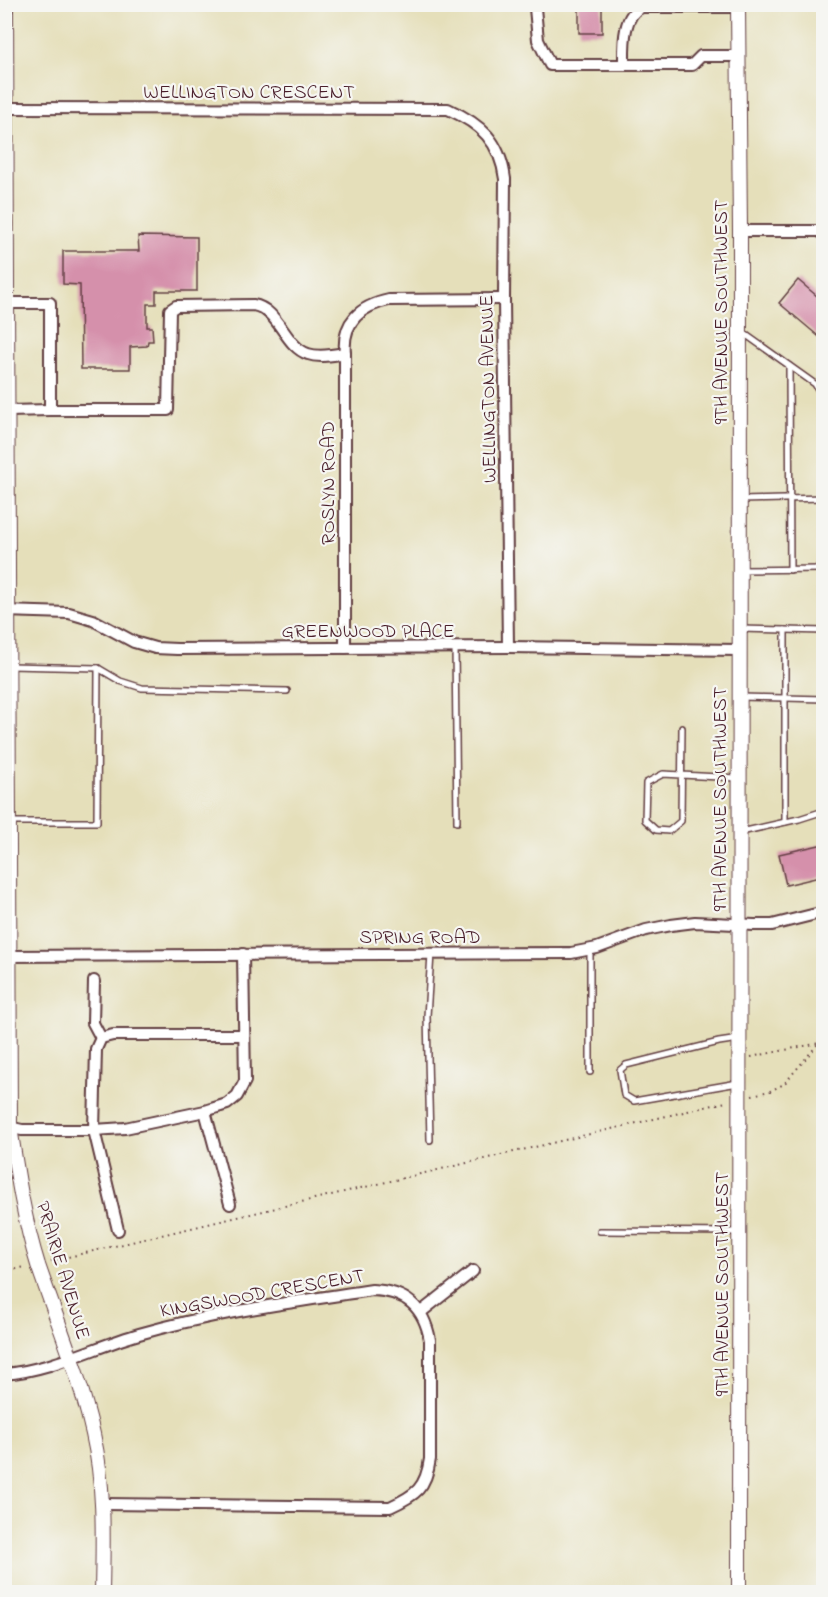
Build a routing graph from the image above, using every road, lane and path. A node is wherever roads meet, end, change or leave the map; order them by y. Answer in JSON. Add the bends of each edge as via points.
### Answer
{"nodes":[{"id":1,"x":6,"y":4,"type":"edge"},
{"id":2,"x":537,"y":4,"type":"edge"},
{"id":3,"x":738,"y":6,"type":"edge"},
{"id":4,"x":739,"y":56,"type":"junction"},
{"id":5,"x":624,"y":65,"type":"junction"},
{"id":6,"x":5,"y":108,"type":"edge"},
{"id":7,"x":487,"y":134,"type":"joint"},
{"id":8,"x":740,"y":231,"type":"junction"},
{"id":9,"x":824,"y":233,"type":"edge"},
{"id":10,"x":6,"y":277,"type":"edge"},
{"id":11,"x":504,"y":299,"type":"junction"},
{"id":12,"x":8,"y":303,"type":"junction"},
{"id":13,"x":740,"y":330,"type":"junction"},
{"id":14,"x":345,"y":354,"type":"junction"},
{"id":15,"x":789,"y":366,"type":"junction"},
{"id":16,"x":6,"y":369,"type":"edge"},
{"id":17,"x":824,"y":399,"type":"edge"},
{"id":18,"x":50,"y":410,"type":"junction"},
{"id":19,"x":8,"y":411,"type":"junction"},
{"id":20,"x":824,"y":498,"type":"edge"},
{"id":21,"x":789,"y":499,"type":"junction"},
{"id":22,"x":739,"y":500,"type":"junction"},
{"id":23,"x":6,"y":511,"type":"edge"},
{"id":24,"x":824,"y":569,"type":"edge"},
{"id":25,"x":739,"y":570,"type":"junction"},
{"id":26,"x":790,"y":570,"type":"junction"},
{"id":27,"x":7,"y":611,"type":"edge"},
{"id":28,"x":739,"y":629,"type":"junction"},
{"id":29,"x":785,"y":630,"type":"junction"},
{"id":30,"x":824,"y":631,"type":"edge"},
{"id":31,"x":455,"y":647,"type":"junction"},
{"id":32,"x":508,"y":647,"type":"junction"},
{"id":33,"x":345,"y":648,"type":"junction"},
{"id":34,"x":739,"y":650,"type":"junction"},
{"id":35,"x":8,"y":666,"type":"junction"},
{"id":36,"x":98,"y":668,"type":"junction"},
{"id":37,"x":287,"y":692,"type":"dead end"},
{"id":38,"x":739,"y":697,"type":"junction"},
{"id":39,"x":785,"y":699,"type":"junction"},
{"id":40,"x":824,"y":699,"type":"edge"},
{"id":41,"x":682,"y":728,"type":"dead end"},
{"id":42,"x":682,"y":775,"type":"junction"},
{"id":43,"x":6,"y":778,"type":"edge"},
{"id":44,"x":739,"y":778,"type":"junction"},
{"id":45,"x":824,"y":811,"type":"edge"},
{"id":46,"x":9,"y":822,"type":"junction"},
{"id":47,"x":457,"y":822,"type":"dead end"},
{"id":48,"x":785,"y":822,"type":"junction"},
{"id":49,"x":739,"y":832,"type":"junction"},
{"id":50,"x":824,"y":912,"type":"edge"},
{"id":51,"x":739,"y":925,"type":"junction"},
{"id":52,"x":590,"y":949,"type":"junction"},
{"id":53,"x":243,"y":954,"type":"junction"},
{"id":54,"x":431,"y":954,"type":"junction"},
{"id":55,"x":7,"y":956,"type":"edge"},
{"id":56,"x":94,"y":981,"type":"dead end"},
{"id":57,"x":244,"y":1035,"type":"junction"},
{"id":58,"x":101,"y":1038,"type":"junction"},
{"id":59,"x":740,"y":1040,"type":"junction"},
{"id":60,"x":824,"y":1042,"type":"edge"},
{"id":61,"x":818,"y":1044,"type":"junction"},
{"id":62,"x":740,"y":1059,"type":"junction"},
{"id":63,"x":590,"y":1072,"type":"dead end"},
{"id":64,"x":740,"y":1083,"type":"junction"},
{"id":65,"x":740,"y":1098,"type":"junction"},
{"id":66,"x":205,"y":1111,"type":"junction"},
{"id":67,"x":7,"y":1126,"type":"edge"},
{"id":68,"x":94,"y":1130,"type":"junction"},
{"id":69,"x":430,"y":1140,"type":"dead end"},
{"id":70,"x":230,"y":1204,"type":"dead end"},
{"id":71,"x":118,"y":1230,"type":"dead end"},
{"id":72,"x":600,"y":1231,"type":"dead end"},
{"id":73,"x":740,"y":1232,"type":"junction"},
{"id":74,"x":38,"y":1264,"type":"junction"},
{"id":75,"x":473,"y":1271,"type":"dead end"},
{"id":76,"x":4,"y":1272,"type":"edge"},
{"id":77,"x":421,"y":1312,"type":"junction"},
{"id":78,"x":71,"y":1358,"type":"junction"},
{"id":79,"x":4,"y":1374,"type":"edge"},
{"id":80,"x":103,"y":1504,"type":"junction"},
{"id":81,"x":102,"y":1593,"type":"edge"},
{"id":82,"x":739,"y":1593,"type":"edge"}],
"edges":[{"from":1,"to":6,"type":"street","name":"PRAIRIE AVENUE"},
{"from":2,"to":5,"type":"street","via":[[538,40],[550,65]]},
{"from":3,"to":4,"type":"street","name":"9TH AVENUE SOUTHWEST"},
{"from":3,"to":5,"type":"street","via":[[635,10],[624,40]]},
{"from":4,"to":5,"type":"street","via":[[702,56],[692,66]]},
{"from":4,"to":8,"type":"street","name":"9TH AVENUE SOUTHWEST"},
{"from":6,"to":7,"type":"street","name":"WELLINGTON CRESCENT","via":[[448,109]]},
{"from":6,"to":10,"type":"street","name":"PRAIRIE AVENUE"},
{"from":7,"to":11,"type":"street","name":"WELLINGTON AVENUE","via":[[503,163],[505,179]]},
{"from":8,"to":9,"type":"street"},
{"from":8,"to":13,"type":"street","name":"9TH AVENUE SOUTHWEST"},
{"from":10,"to":12,"type":"street","name":"PRAIRIE AVENUE"},
{"from":11,"to":14,"type":"street","name":"ROSLYN ROAD","via":[[374,303],[352,321],[344,342]]},
{"from":11,"to":32,"type":"street","name":"WELLINGTON AVENUE"},
{"from":12,"to":16,"type":"street","name":"PRAIRIE AVENUE"},
{"from":12,"to":18,"type":"street","via":[[50,303]]},
{"from":13,"to":15,"type":"lane"},
{"from":13,"to":22,"type":"street","name":"9TH AVENUE SOUTHWEST"},
{"from":14,"to":18,"type":"street","via":[[308,355],[298,349],[261,306],[176,306],[170,310],[168,410]]},
{"from":14,"to":33,"type":"street","name":"ROSLYN ROAD"},
{"from":15,"to":17,"type":"lane","via":[[815,384]]},
{"from":15,"to":21,"type":"lane"},
{"from":16,"to":19,"type":"street","name":"PRAIRIE AVENUE"},
{"from":18,"to":19,"type":"street"},
{"from":19,"to":23,"type":"street","name":"PRAIRIE AVENUE"},
{"from":20,"to":21,"type":"lane"},
{"from":21,"to":22,"type":"lane"},
{"from":21,"to":26,"type":"lane"},
{"from":22,"to":25,"type":"street","name":"9TH AVENUE SOUTHWEST"},
{"from":23,"to":27,"type":"street","name":"PRAIRIE AVENUE"},
{"from":24,"to":26,"type":"lane"},
{"from":25,"to":26,"type":"lane"},
{"from":25,"to":28,"type":"street","name":"9TH AVENUE SOUTHWEST"},
{"from":27,"to":33,"type":"street","name":"GREENWOOD PLACE","via":[[69,613],[155,648]]},
{"from":27,"to":35,"type":"street","name":"PRAIRIE AVENUE"},
{"from":28,"to":29,"type":"lane"},
{"from":28,"to":34,"type":"street","name":"9TH AVENUE SOUTHWEST"},
{"from":29,"to":30,"type":"lane"},
{"from":29,"to":39,"type":"lane"},
{"from":31,"to":32,"type":"street","name":"GREENWOOD PLACE"},
{"from":31,"to":33,"type":"street","name":"GREENWOOD PLACE"},
{"from":31,"to":47,"type":"lane"},
{"from":32,"to":34,"type":"street","name":"GREENWOOD PLACE"},
{"from":34,"to":38,"type":"street","name":"9TH AVENUE SOUTHWEST"},
{"from":35,"to":36,"type":"lane"},
{"from":35,"to":43,"type":"street","name":"PRAIRIE AVENUE"},
{"from":36,"to":37,"type":"lane","via":[[142,688]]},
{"from":36,"to":46,"type":"lane","via":[[97,822]]},
{"from":38,"to":39,"type":"lane"},
{"from":38,"to":44,"type":"street","name":"9TH AVENUE SOUTHWEST"},
{"from":39,"to":40,"type":"lane"},
{"from":39,"to":48,"type":"lane"},
{"from":41,"to":42,"type":"lane"},
{"from":42,"to":42,"type":"lane","via":[[663,774],[646,783],[645,820],[656,830],[669,831],[681,821]]},
{"from":42,"to":44,"type":"lane"},
{"from":43,"to":46,"type":"street","name":"PRAIRIE AVENUE"},
{"from":44,"to":49,"type":"street","name":"9TH AVENUE SOUTHWEST"},
{"from":45,"to":48,"type":"lane"},
{"from":46,"to":55,"type":"street","name":"PRAIRIE AVENUE"},
{"from":48,"to":49,"type":"lane"},
{"from":49,"to":51,"type":"street","name":"9TH AVENUE SOUTHWEST"},
{"from":50,"to":51,"type":"street","name":"SPRING ROAD","via":[[772,925]]},
{"from":51,"to":52,"type":"street","name":"SPRING ROAD","via":[[671,925]]},
{"from":51,"to":59,"type":"street","name":"9TH AVENUE SOUTHWEST"},
{"from":52,"to":54,"type":"street","name":"SPRING ROAD"},
{"from":52,"to":63,"type":"lane"},
{"from":53,"to":54,"type":"street","name":"SPRING ROAD"},
{"from":53,"to":55,"type":"street","name":"SPRING ROAD"},
{"from":53,"to":57,"type":"street"},
{"from":54,"to":69,"type":"lane","via":[[427,1016]]},
{"from":55,"to":67,"type":"street","name":"PRAIRIE AVENUE"},
{"from":56,"to":58,"type":"street","via":[[93,1023]]},
{"from":57,"to":58,"type":"street"},
{"from":57,"to":66,"type":"street","via":[[245,1082],[227,1104]]},
{"from":58,"to":68,"type":"street","via":[[96,1049]]},
{"from":59,"to":62,"type":"street","name":"9TH AVENUE SOUTHWEST"},
{"from":59,"to":64,"type":"lane","via":[[626,1065],[620,1070],[624,1095],[634,1101]]},
{"from":60,"to":61,"type":"path"},
{"from":61,"to":62,"type":"path"},
{"from":61,"to":65,"type":"path","via":[[784,1084]]},
{"from":62,"to":64,"type":"street","name":"9TH AVENUE SOUTHWEST"},
{"from":64,"to":65,"type":"street","name":"9TH AVENUE SOUTHWEST"},
{"from":65,"to":73,"type":"street","name":"9TH AVENUE SOUTHWEST"},
{"from":65,"to":74,"type":"path"},
{"from":66,"to":68,"type":"street","via":[[125,1128]]},
{"from":66,"to":70,"type":"street"},
{"from":67,"to":68,"type":"street","via":[[22,1130]]},
{"from":67,"to":74,"type":"street","name":"PRAIRIE AVENUE"},
{"from":68,"to":71,"type":"street"},
{"from":72,"to":73,"type":"lane"},
{"from":73,"to":82,"type":"street","name":"9TH AVENUE SOUTHWEST"},
{"from":74,"to":76,"type":"path"},
{"from":74,"to":78,"type":"street","name":"PRAIRIE AVENUE"},
{"from":75,"to":77,"type":"street"},
{"from":77,"to":78,"type":"street","name":"KINGSWOOD CRESCENT","via":[[402,1296],[388,1290],[372,1290],[183,1323]]},
{"from":77,"to":80,"type":"street","via":[[430,1340],[430,1459],[422,1486],[412,1496],[390,1506]]},
{"from":78,"to":79,"type":"street","name":"KINGSWOOD CRESCENT","via":[[30,1372]]},
{"from":78,"to":80,"type":"street","name":"PRAIRIE AVENUE","via":[[99,1462]]},
{"from":80,"to":81,"type":"street","name":"PRAIRIE AVENUE"}]}
